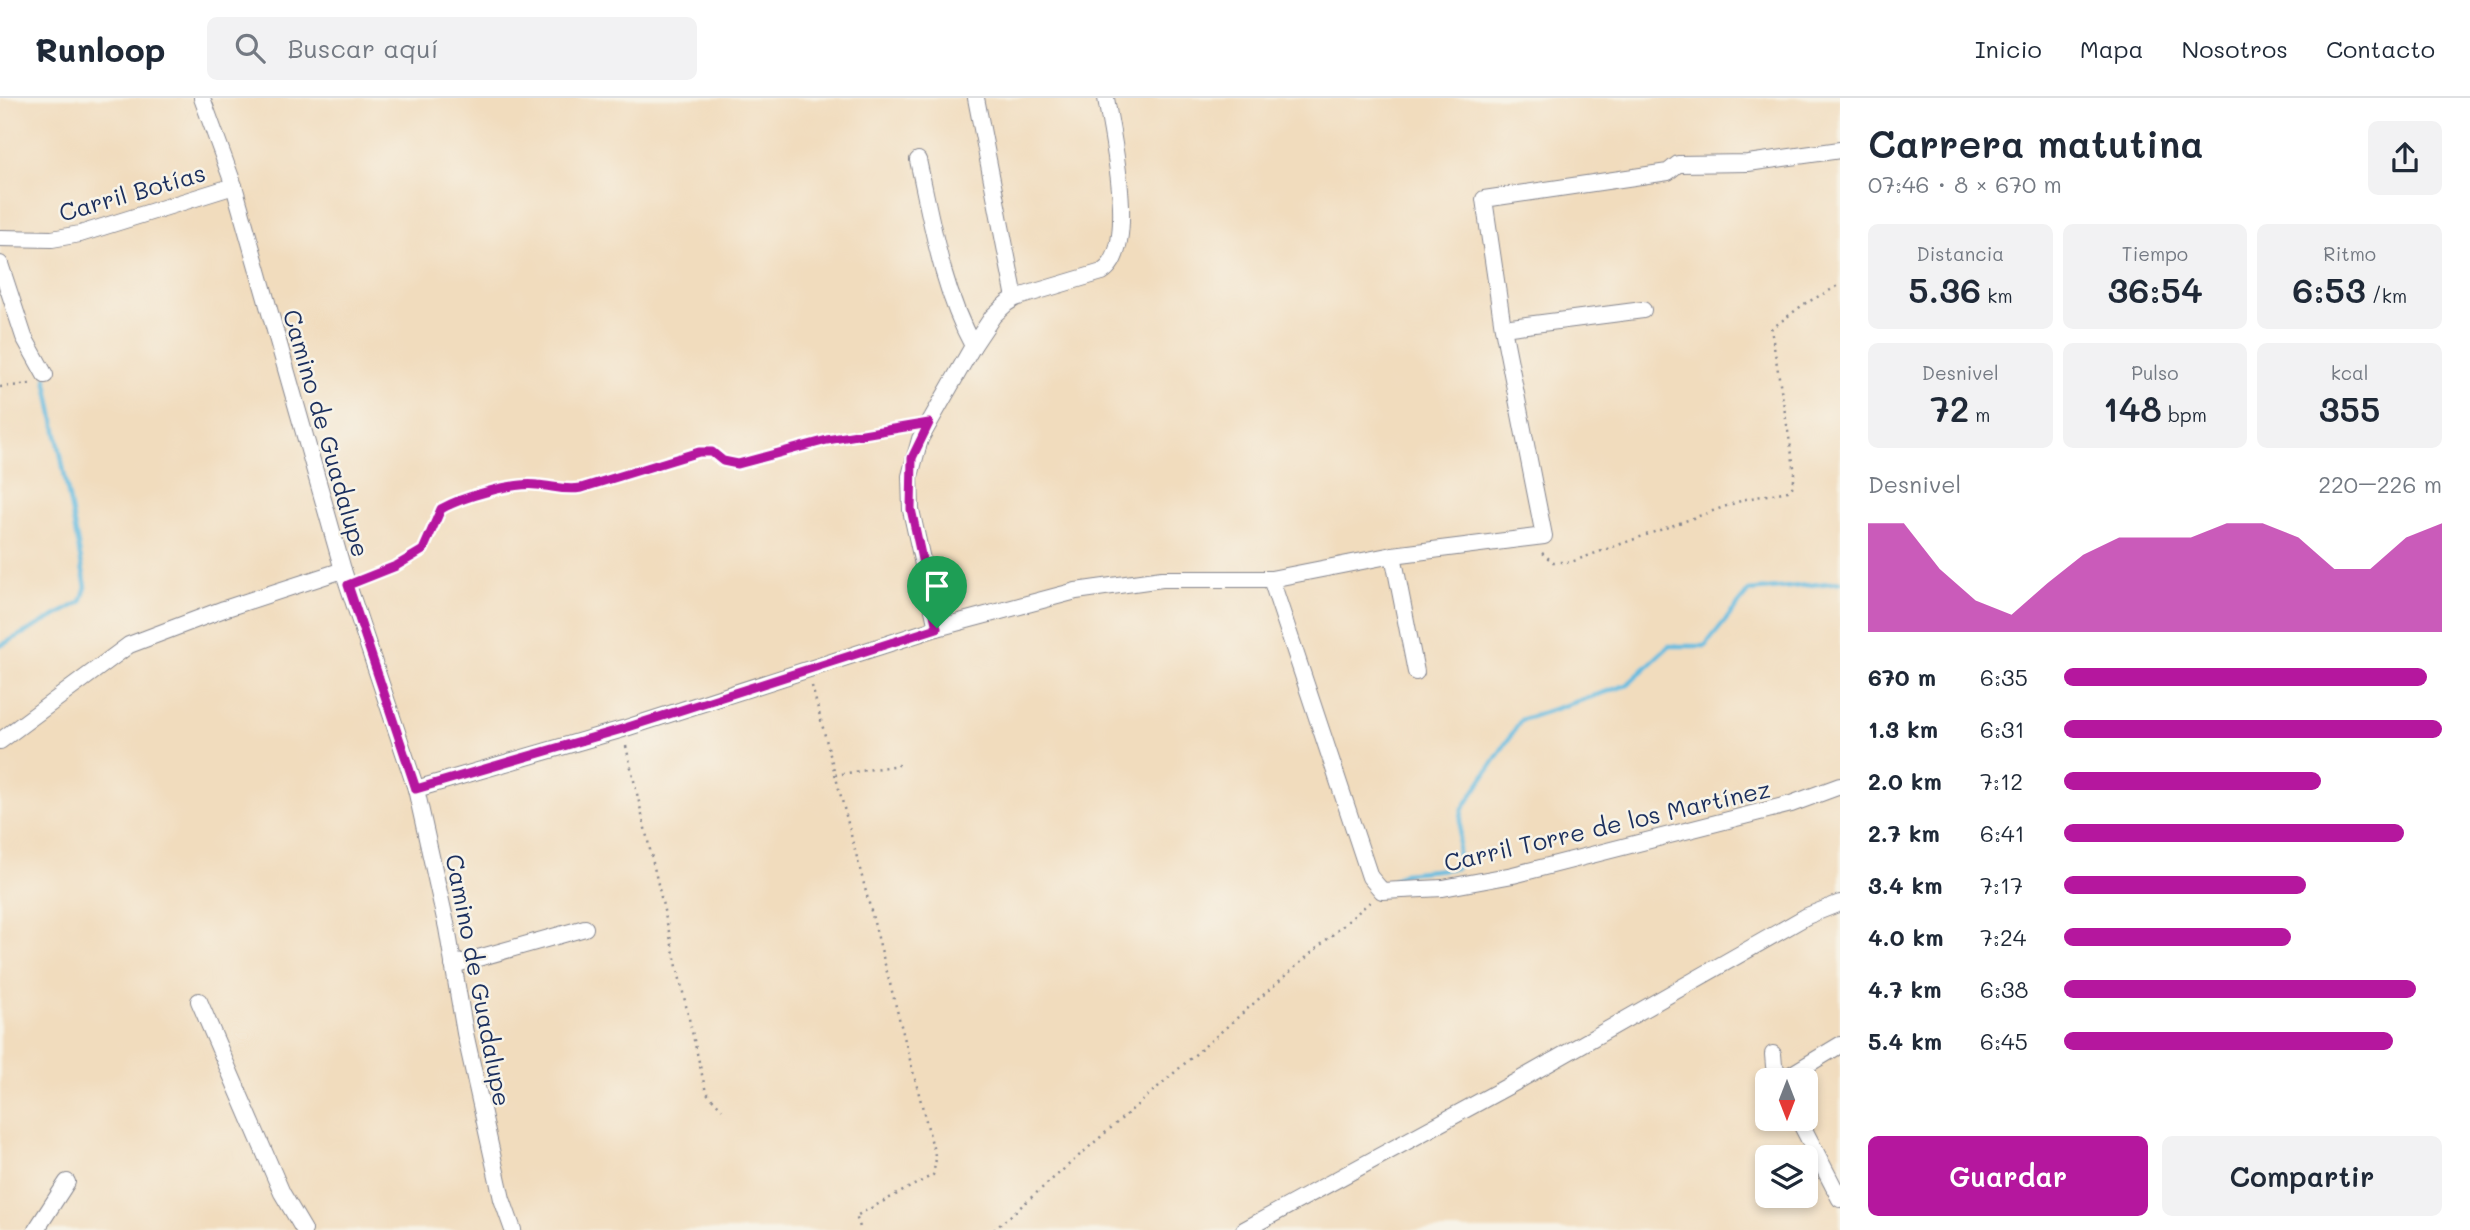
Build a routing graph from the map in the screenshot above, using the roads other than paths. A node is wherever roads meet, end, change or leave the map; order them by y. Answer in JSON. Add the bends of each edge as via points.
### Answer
{"nodes":[{"id":1,"x":202,"y":98,"type":"edge"},
{"id":2,"x":976,"y":98,"type":"edge"},
{"id":3,"x":1106,"y":98,"type":"edge"},
{"id":4,"x":1840,"y":150,"type":"edge"},
{"id":5,"x":918,"y":160,"type":"dead end"},
{"id":6,"x":233,"y":186,"type":"junction"},
{"id":7,"x":0,"y":238,"type":"edge"},
{"id":8,"x":0,"y":264,"type":"edge"},
{"id":9,"x":1015,"y":298,"type":"junction"},
{"id":10,"x":1643,"y":310,"type":"dead end"},
{"id":11,"x":1503,"y":328,"type":"junction"},
{"id":12,"x":973,"y":346,"type":"junction"},
{"id":13,"x":45,"y":376,"type":"road end"},
{"id":14,"x":1393,"y":555,"type":"junction"},
{"id":15,"x":346,"y":578,"type":"junction"},
{"id":16,"x":1271,"y":579,"type":"junction"},
{"id":17,"x":937,"y":628,"type":"junction"},
{"id":18,"x":1416,"y":672,"type":"dead end"},
{"id":19,"x":0,"y":741,"type":"edge"},
{"id":20,"x":1840,"y":786,"type":"edge"},
{"id":21,"x":416,"y":789,"type":"junction"},
{"id":22,"x":1840,"y":902,"type":"edge"},
{"id":23,"x":585,"y":928,"type":"dead end"},
{"id":24,"x":453,"y":965,"type":"junction"},
{"id":25,"x":199,"y":1001,"type":"dead end"},
{"id":26,"x":1840,"y":1045,"type":"edge"},
{"id":27,"x":1773,"y":1054,"type":"dead end"},
{"id":28,"x":1775,"y":1068,"type":"edge"},
{"id":29,"x":1801,"y":1068,"type":"edge"},
{"id":30,"x":1805,"y":1131,"type":"edge"},
{"id":31,"x":67,"y":1182,"type":"dead end"},
{"id":32,"x":1840,"y":1199,"type":"edge"},
{"id":33,"x":36,"y":1230,"type":"edge"},
{"id":34,"x":304,"y":1230,"type":"edge"},
{"id":35,"x":513,"y":1230,"type":"edge"},
{"id":36,"x":1244,"y":1230,"type":"edge"}],
"edges":[{"from":1,"to":6,"type":"street","name":"Camino de Guadalupe"},
{"from":2,"to":9,"type":"street"},
{"from":3,"to":9,"type":"street","via":[[1120,203],[1117,258],[1102,272]]},
{"from":4,"to":11,"type":"street","via":[[1748,163],[1678,164],[1668,172],[1484,199]]},
{"from":5,"to":12,"type":"street","via":[[947,286]]},
{"from":6,"to":7,"type":"street","name":"Carril Botías","via":[[80,234],[52,239]]},
{"from":6,"to":15,"type":"street","name":"Camino de Guadalupe"},
{"from":8,"to":13,"type":"street","via":[[24,337]]},
{"from":9,"to":12,"type":"street","via":[[993,316]]},
{"from":10,"to":11,"type":"street"},
{"from":11,"to":14,"type":"street","via":[[1544,536]]},
{"from":12,"to":17,"type":"street","via":[[912,458],[911,509]]},
{"from":14,"to":16,"type":"street"},
{"from":14,"to":18,"type":"street"},
{"from":15,"to":19,"type":"street","via":[[224,609],[129,645]]},
{"from":15,"to":21,"type":"street","name":"Camino de Guadalupe"},
{"from":16,"to":17,"type":"street","via":[[1211,576],[1103,585]]},
{"from":16,"to":20,"type":"street","name":"Carril Torre de los Martínez","via":[[1370,877],[1382,891],[1443,888],[1513,875],[1781,807]]},
{"from":17,"to":21,"type":"street"},
{"from":21,"to":24,"type":"street","name":"Camino de Guadalupe"},
{"from":22,"to":36,"type":"street","via":[[1807,916]]},
{"from":23,"to":24,"type":"street"},
{"from":24,"to":35,"type":"street","name":"Camino de Guadalupe","via":[[502,1199]]},
{"from":25,"to":34,"type":"street","via":[[282,1193]]},
{"from":26,"to":29,"type":"street"},
{"from":27,"to":28,"type":"street"},
{"from":30,"to":32,"type":"street"},
{"from":31,"to":33,"type":"street"}]}
